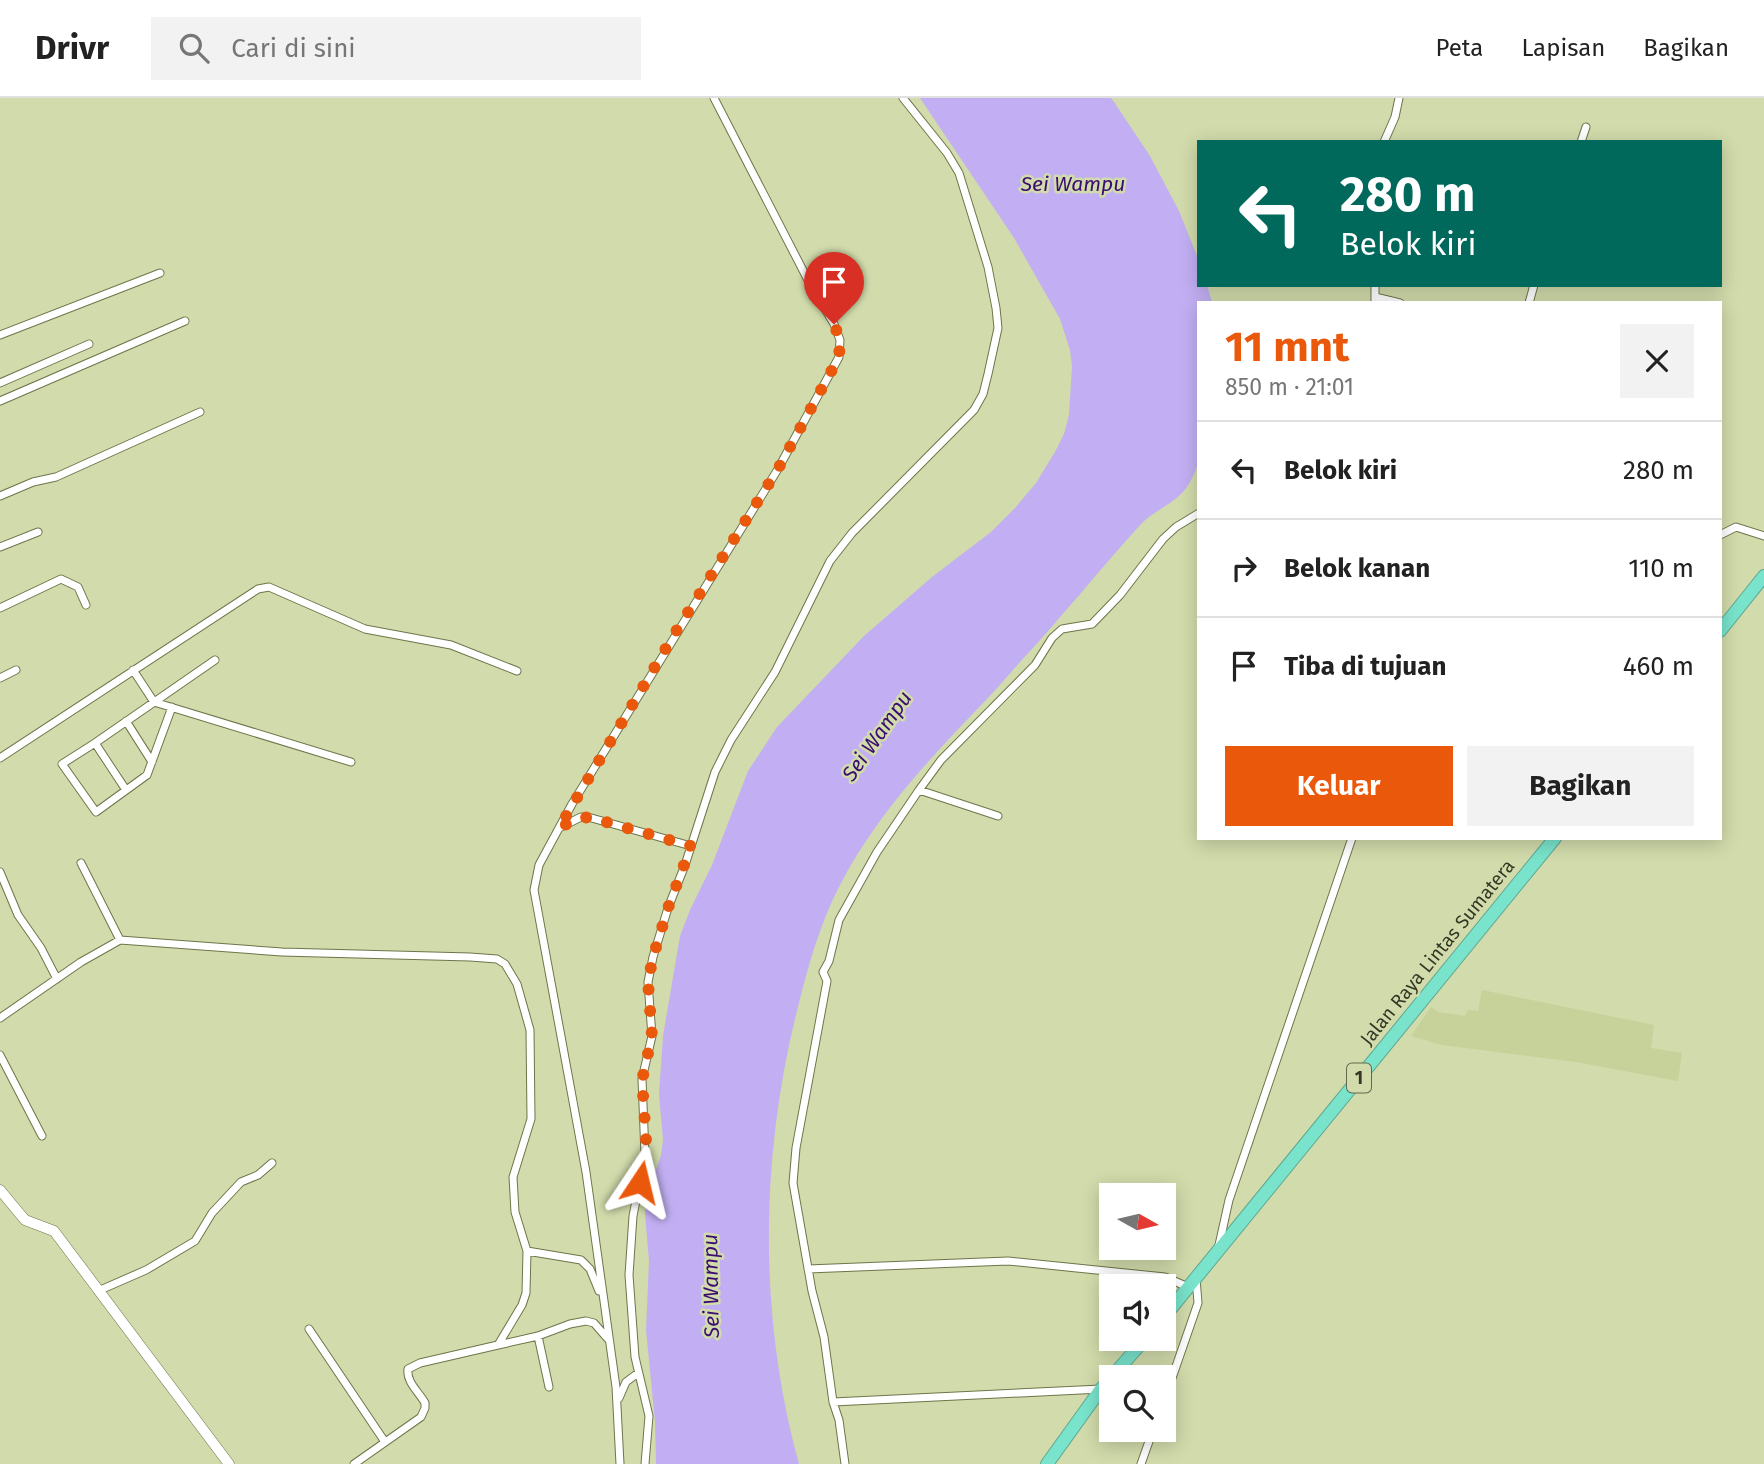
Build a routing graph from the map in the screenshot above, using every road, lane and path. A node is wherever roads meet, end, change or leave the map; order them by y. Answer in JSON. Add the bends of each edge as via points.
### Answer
{"nodes":[{"id":1,"x":714,"y":98,"type":"edge"},
{"id":2,"x":903,"y":98,"type":"edge"},
{"id":3,"x":1399,"y":98,"type":"edge"},
{"id":4,"x":1586,"y":127,"type":"dead end"},
{"id":5,"x":1385,"y":140,"type":"edge"},
{"id":6,"x":1582,"y":140,"type":"edge"},
{"id":7,"x":160,"y":274,"type":"dead end"},
{"id":8,"x":185,"y":321,"type":"dead end"},
{"id":9,"x":0,"y":335,"type":"edge"},
{"id":10,"x":89,"y":344,"type":"dead end"},
{"id":11,"x":0,"y":383,"type":"edge"},
{"id":12,"x":0,"y":401,"type":"edge"},
{"id":13,"x":200,"y":412,"type":"dead end"},
{"id":14,"x":0,"y":496,"type":"edge"},
{"id":15,"x":1197,"y":514,"type":"edge"},
{"id":16,"x":38,"y":532,"type":"dead end"},
{"id":17,"x":1722,"y":535,"type":"edge"},
{"id":18,"x":1764,"y":536,"type":"edge"},
{"id":19,"x":0,"y":547,"type":"edge"},
{"id":20,"x":1764,"y":576,"type":"edge"},
{"id":21,"x":86,"y":606,"type":"dead end"},
{"id":22,"x":0,"y":608,"type":"edge"},
{"id":23,"x":1722,"y":628,"type":"edge"},
{"id":24,"x":215,"y":660,"type":"dead end"},
{"id":25,"x":16,"y":670,"type":"dead end"},
{"id":26,"x":134,"y":670,"type":"junction"},
{"id":27,"x":517,"y":671,"type":"dead end"},
{"id":28,"x":0,"y":678,"type":"edge"},
{"id":29,"x":154,"y":702,"type":"junction"},
{"id":30,"x":172,"y":708,"type":"junction"},
{"id":31,"x":126,"y":721,"type":"junction"},
{"id":32,"x":95,"y":743,"type":"junction"},
{"id":33,"x":0,"y":758,"type":"edge"},
{"id":34,"x":152,"y":762,"type":"junction"},
{"id":35,"x":351,"y":762,"type":"dead end"},
{"id":36,"x":126,"y":790,"type":"junction"},
{"id":37,"x":919,"y":790,"type":"junction"},
{"id":38,"x":998,"y":816,"type":"dead end"},
{"id":39,"x":559,"y":828,"type":"junction"},
{"id":40,"x":1351,"y":840,"type":"edge"},
{"id":41,"x":1553,"y":840,"type":"edge"},
{"id":42,"x":691,"y":846,"type":"junction"},
{"id":43,"x":81,"y":863,"type":"dead end"},
{"id":44,"x":0,"y":872,"type":"edge"},
{"id":45,"x":120,"y":940,"type":"junction"},
{"id":46,"x":57,"y":979,"type":"junction"},
{"id":47,"x":0,"y":1018,"type":"edge"},
{"id":48,"x":0,"y":1055,"type":"edge"},
{"id":49,"x":42,"y":1136,"type":"dead end"},
{"id":50,"x":272,"y":1163,"type":"dead end"},
{"id":51,"x":0,"y":1190,"type":"edge"},
{"id":52,"x":1218,"y":1249,"type":"junction"},
{"id":53,"x":527,"y":1251,"type":"junction"},
{"id":54,"x":808,"y":1269,"type":"junction"},
{"id":55,"x":1192,"y":1282,"type":"junction"},
{"id":56,"x":98,"y":1291,"type":"junction"},
{"id":57,"x":603,"y":1301,"type":"junction"},
{"id":58,"x":1176,"y":1302,"type":"edge"},
{"id":59,"x":310,"y":1329,"type":"dead end"},
{"id":60,"x":538,"y":1336,"type":"junction"},
{"id":61,"x":609,"y":1339,"type":"junction"},
{"id":62,"x":498,"y":1345,"type":"junction"},
{"id":63,"x":1134,"y":1351,"type":"edge"},
{"id":64,"x":1122,"y":1365,"type":"edge"},
{"id":65,"x":1176,"y":1366,"type":"edge"},
{"id":66,"x":638,"y":1373,"type":"junction"},
{"id":67,"x":549,"y":1387,"type":"dead end"},
{"id":68,"x":1099,"y":1389,"type":"edge"},
{"id":69,"x":1099,"y":1392,"type":"edge"},
{"id":70,"x":833,"y":1402,"type":"junction"},
{"id":71,"x":617,"y":1406,"type":"junction"},
{"id":72,"x":385,"y":1442,"type":"junction"},
{"id":73,"x":1149,"y":1442,"type":"edge"},
{"id":74,"x":229,"y":1464,"type":"edge"},
{"id":75,"x":355,"y":1464,"type":"edge"},
{"id":76,"x":620,"y":1464,"type":"edge"},
{"id":77,"x":645,"y":1464,"type":"edge"},
{"id":78,"x":845,"y":1464,"type":"edge"},
{"id":79,"x":1047,"y":1464,"type":"edge"},
{"id":80,"x":1141,"y":1464,"type":"edge"}],
"edges":[{"from":1,"to":39,"type":"street","via":[[834,324],[841,349],[778,469]]},
{"from":2,"to":42,"type":"street","via":[[959,173],[985,256],[998,319],[986,384],[974,410],[830,561],[775,671],[720,761]]},
{"from":3,"to":5,"type":"street"},
{"from":4,"to":6,"type":"street"},
{"from":7,"to":9,"type":"street"},
{"from":8,"to":12,"type":"street"},
{"from":10,"to":11,"type":"street"},
{"from":13,"to":14,"type":"street","via":[[56,477]]},
{"from":15,"to":37,"type":"street","via":[[1163,539],[1092,624],[1062,629],[1052,638],[1035,665],[941,760]]},
{"from":16,"to":19,"type":"street"},
{"from":17,"to":18,"type":"street","via":[[1736,527]]},
{"from":20,"to":23,"type":"highway"},
{"from":21,"to":22,"type":"street","via":[[78,587],[61,579]]},
{"from":24,"to":29,"type":"street"},
{"from":25,"to":28,"type":"street"},
{"from":26,"to":27,"type":"street","via":[[250,593],[269,587],[365,629],[450,645]]},
{"from":26,"to":29,"type":"street"},
{"from":26,"to":33,"type":"street"},
{"from":29,"to":30,"type":"street"},
{"from":29,"to":31,"type":"street"},
{"from":30,"to":34,"type":"street"},
{"from":30,"to":35,"type":"street"},
{"from":31,"to":32,"type":"street"},
{"from":31,"to":34,"type":"street"},
{"from":32,"to":36,"type":"street"},
{"from":32,"to":36,"type":"street","via":[[62,764],[96,812]]},
{"from":34,"to":36,"type":"street","via":[[147,775]]},
{"from":37,"to":38,"type":"street"},
{"from":37,"to":54,"type":"street","via":[[839,920],[824,972],[827,981],[793,1183]]},
{"from":39,"to":42,"type":"street","via":[[588,817]]},
{"from":39,"to":57,"type":"street","via":[[539,865],[534,890],[580,1136]]},
{"from":40,"to":52,"type":"street","via":[[1229,1200]]},
{"from":41,"to":52,"type":"highway","name":"Jalan Raya Lintas Sumatera","number":"1"},
{"from":42,"to":66,"type":"street","via":[[648,982],[652,1036],[642,1080],[645,1155],[633,1216],[629,1275]]},
{"from":43,"to":45,"type":"street"},
{"from":44,"to":46,"type":"street","via":[[18,915]]},
{"from":45,"to":46,"type":"street"},
{"from":45,"to":53,"type":"street","via":[[500,960],[517,984],[530,1030],[531,1119],[514,1168],[513,1188]]},
{"from":46,"to":47,"type":"street"},
{"from":48,"to":49,"type":"street"},
{"from":50,"to":56,"type":"street","via":[[241,1182],[212,1213],[195,1241]]},
{"from":51,"to":56,"type":"street","via":[[25,1220],[54,1231]]},
{"from":52,"to":55,"type":"highway","name":"Jalan Raya Lintas Sumatera","number":"1"},
{"from":53,"to":57,"type":"street","via":[[581,1260],[590,1269]]},
{"from":53,"to":62,"type":"street","via":[[525,1299]]},
{"from":54,"to":55,"type":"street","via":[[1008,1261]]},
{"from":54,"to":70,"type":"street"},
{"from":55,"to":58,"type":"highway","name":"Jalan Raya Lintas Sumatera","number":"1"},
{"from":55,"to":65,"type":"street","via":[[1198,1303]]},
{"from":56,"to":74,"type":"street"},
{"from":57,"to":61,"type":"street"},
{"from":59,"to":72,"type":"street"},
{"from":60,"to":61,"type":"street","via":[[586,1321]]},
{"from":60,"to":62,"type":"street"},
{"from":60,"to":67,"type":"street"},
{"from":61,"to":71,"type":"street"},
{"from":62,"to":72,"type":"street","via":[[408,1369],[425,1408],[421,1417]]},
{"from":63,"to":64,"type":"highway"},
{"from":66,"to":71,"type":"street","via":[[626,1382]]},
{"from":66,"to":77,"type":"street","via":[[649,1416]]},
{"from":68,"to":70,"type":"street"},
{"from":69,"to":79,"type":"highway"},
{"from":70,"to":78,"type":"street"},
{"from":71,"to":76,"type":"street"},
{"from":72,"to":75,"type":"street"},
{"from":73,"to":80,"type":"street"}]}
